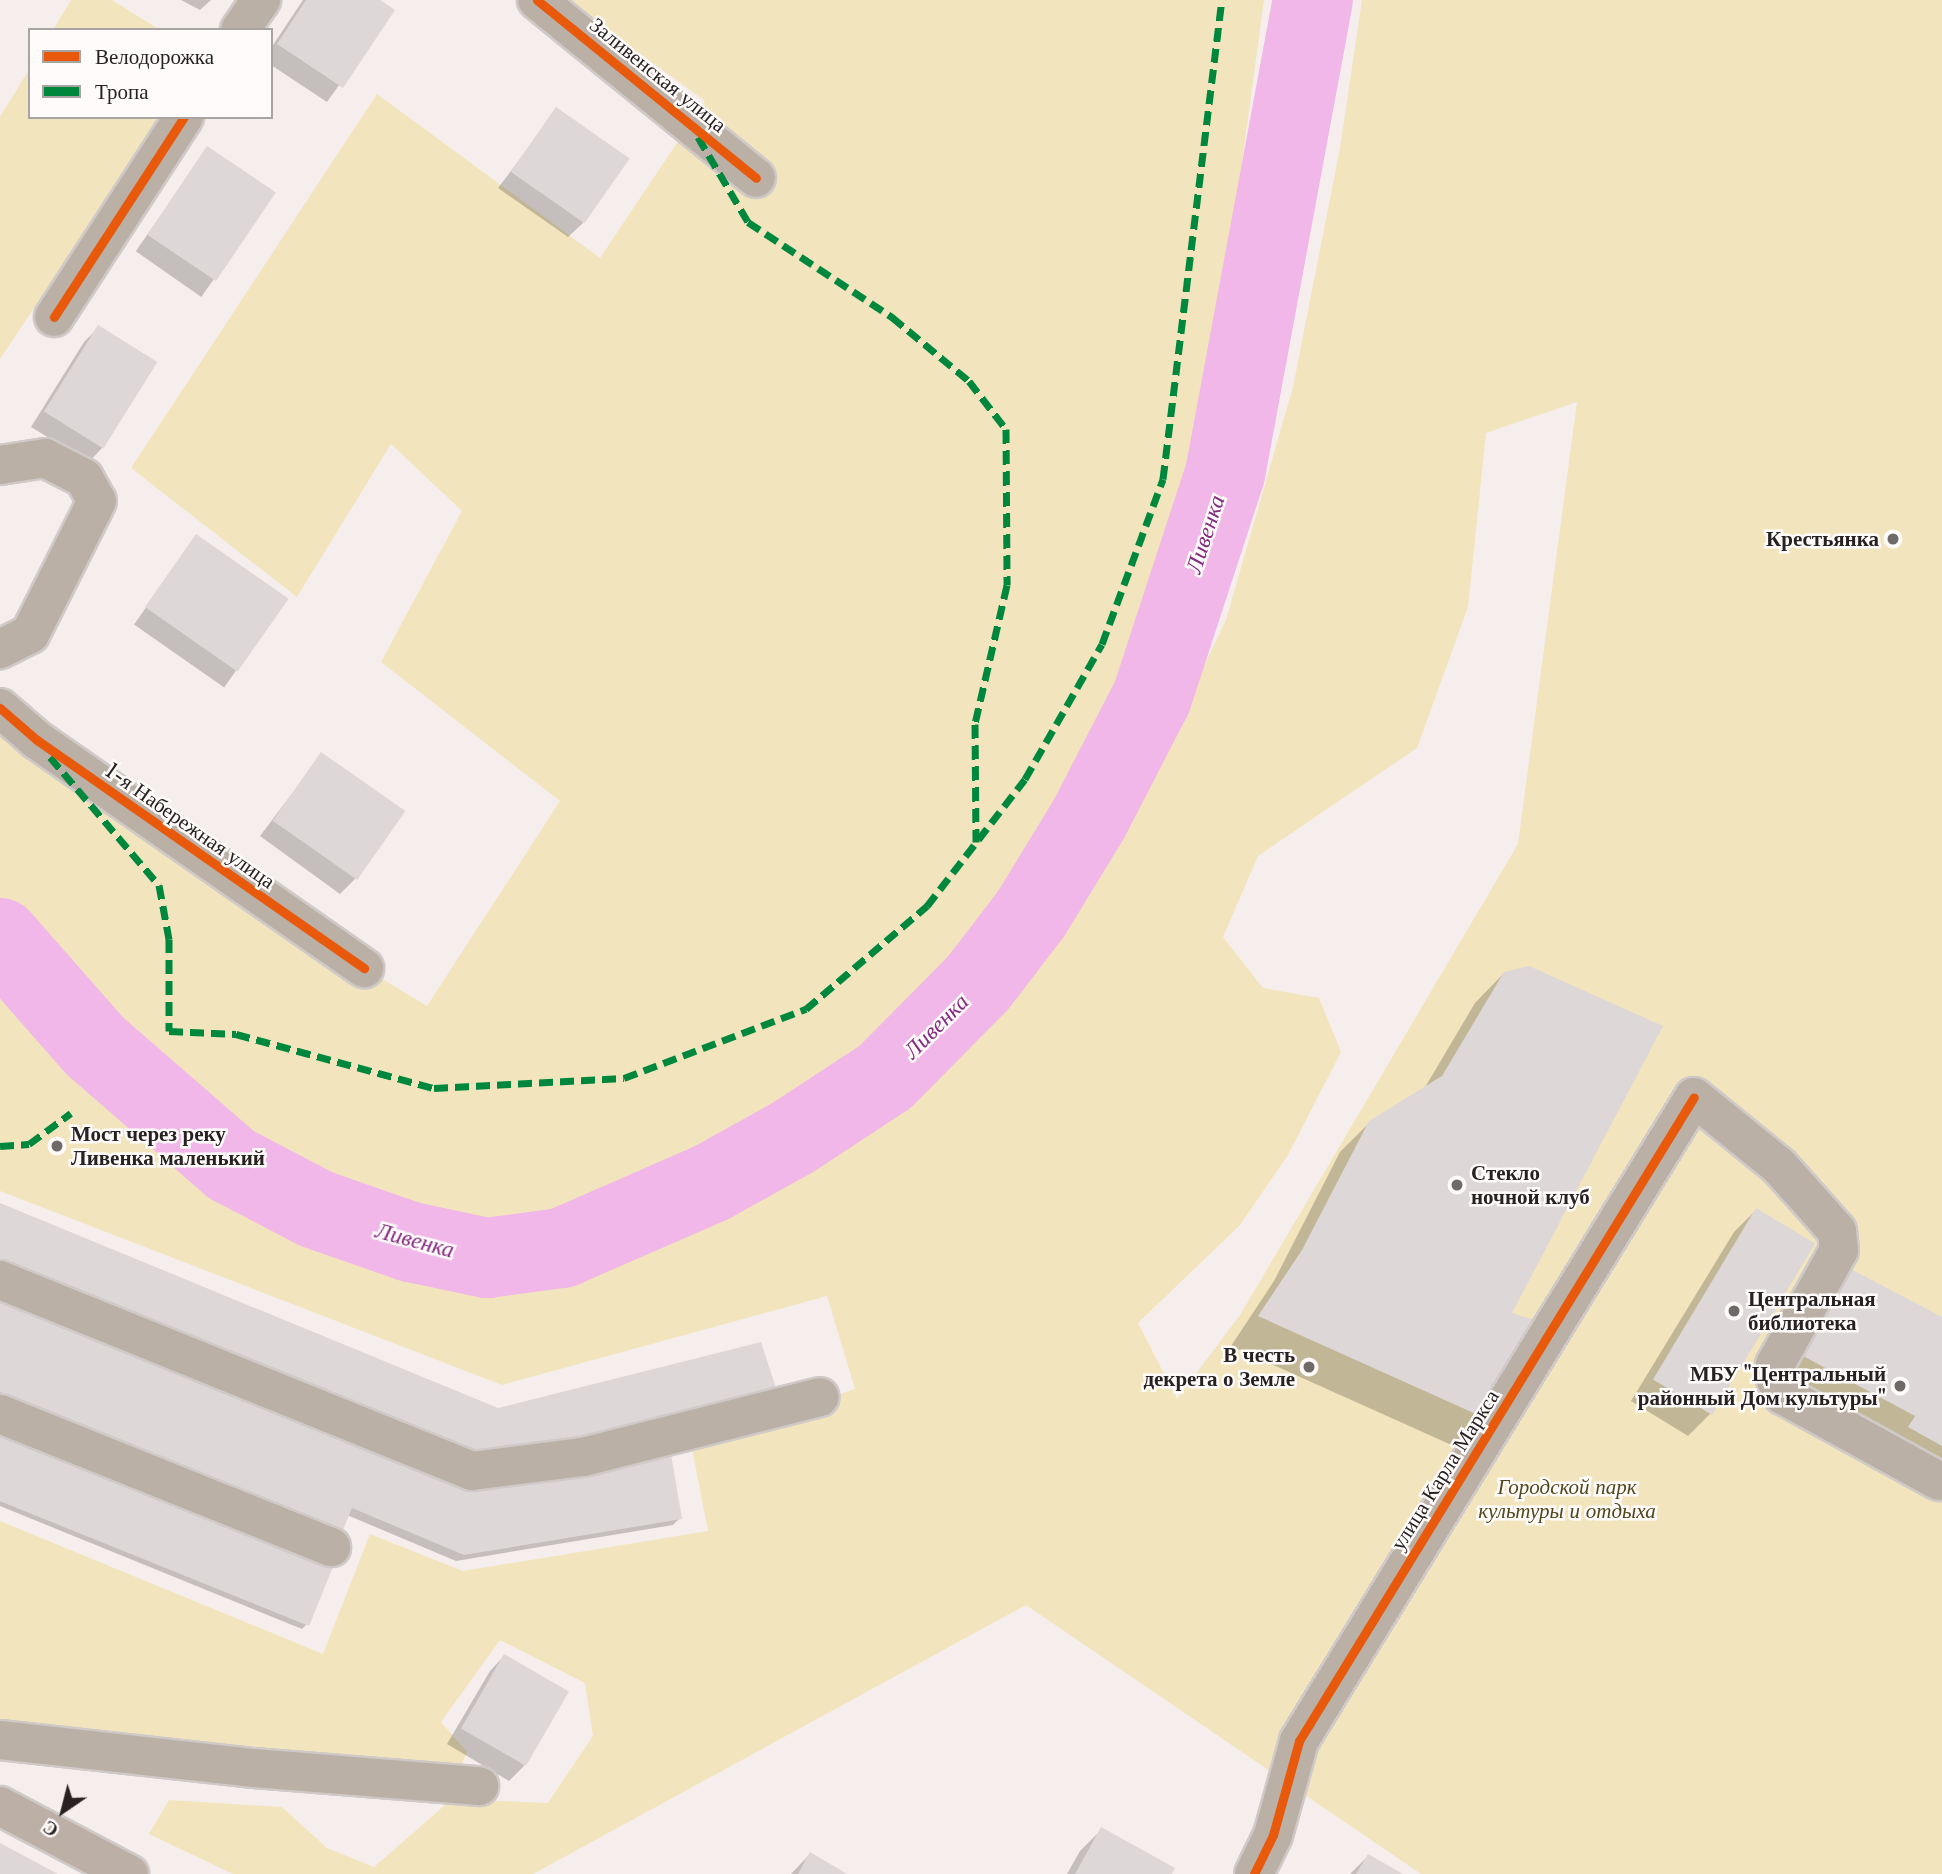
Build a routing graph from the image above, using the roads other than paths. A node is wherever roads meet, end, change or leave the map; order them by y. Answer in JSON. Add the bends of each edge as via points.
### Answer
{"nodes":[{"id":1,"x":261,"y":0,"type":"edge"},
{"id":2,"x":537,"y":0,"type":"edge"},
{"id":3,"x":241,"y":28,"type":"edge"},
{"id":4,"x":183,"y":119,"type":"edge"},
{"id":5,"x":756,"y":178,"type":"dead end"},
{"id":6,"x":54,"y":317,"type":"dead end"},
{"id":7,"x":0,"y":465,"type":"edge"},
{"id":8,"x":0,"y":649,"type":"edge"},
{"id":9,"x":0,"y":708,"type":"edge"},
{"id":10,"x":363,"y":968,"type":"dead end"},
{"id":11,"x":0,"y":1280,"type":"edge"},
{"id":12,"x":820,"y":1397,"type":"dead end"},
{"id":13,"x":0,"y":1414,"type":"edge"},
{"id":14,"x":1939,"y":1481,"type":"dead end"},
{"id":15,"x":331,"y":1547,"type":"dead end"},
{"id":16,"x":0,"y":1740,"type":"edge"},
{"id":17,"x":479,"y":1786,"type":"dead end"},
{"id":18,"x":0,"y":1805,"type":"edge"},
{"id":19,"x":129,"y":1874,"type":"edge"},
{"id":20,"x":1254,"y":1874,"type":"edge"}],
"edges":[{"from":1,"to":3,"type":"street"},
{"from":2,"to":5,"type":"street","name":"Заливенская улица"},
{"from":4,"to":6,"type":"street"},
{"from":7,"to":8,"type":"street","via":[[45,458],[84,478],[97,501],[30,634]]},
{"from":9,"to":10,"type":"street","name":"1-я Набережная улица","via":[[37,740]]},
{"from":11,"to":12,"type":"street","via":[[472,1471],[583,1457]]},
{"from":13,"to":15,"type":"street"},
{"from":14,"to":20,"type":"street","name":"улица Карла Маркса","via":[[1783,1395],[1775,1365],[1839,1250],[1837,1231],[1779,1166],[1694,1097],[1299,1741],[1273,1835]]},
{"from":16,"to":17,"type":"street","via":[[254,1768]]},
{"from":18,"to":19,"type":"main road"}]}
